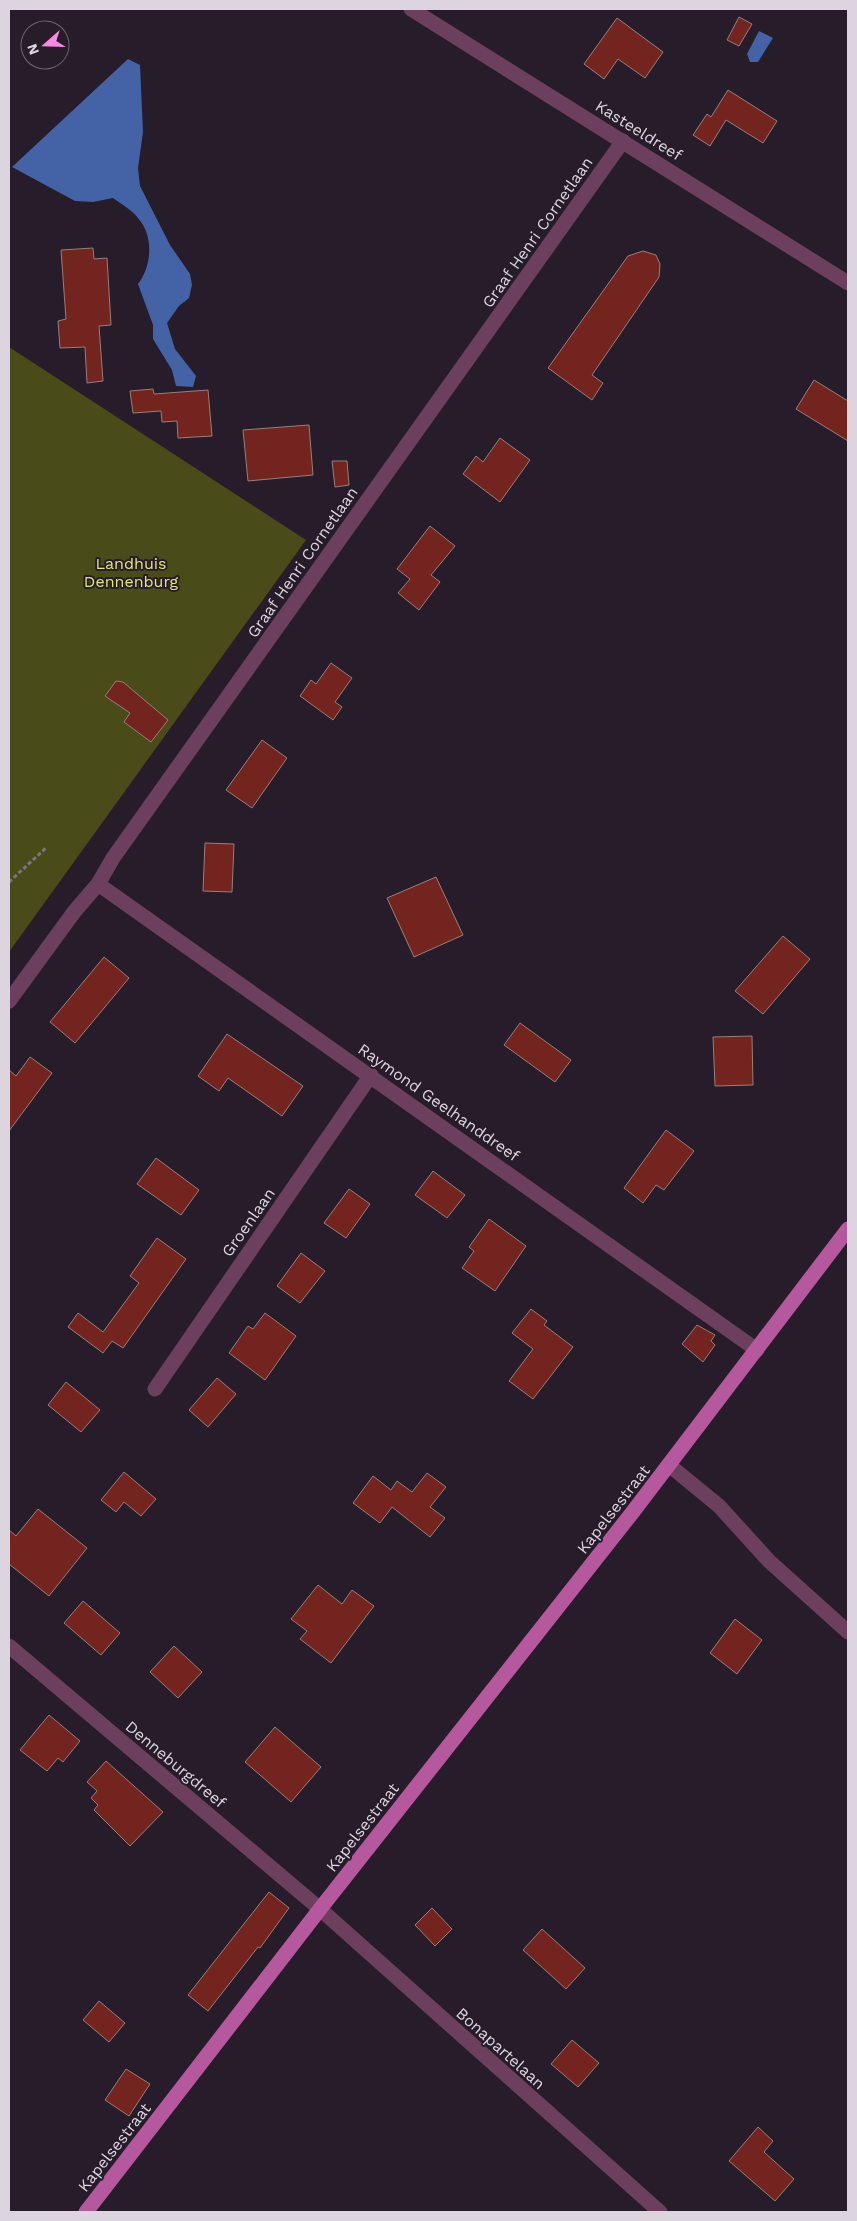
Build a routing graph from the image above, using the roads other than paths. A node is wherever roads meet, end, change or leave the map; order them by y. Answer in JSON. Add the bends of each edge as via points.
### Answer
{"nodes":[{"id":1,"x":411,"y":9,"type":"edge"},
{"id":2,"x":623,"y":141,"type":"junction"},
{"id":3,"x":848,"y":282,"type":"edge"},
{"id":4,"x":98,"y":884,"type":"junction"},
{"id":5,"x":9,"y":1002,"type":"edge"},
{"id":6,"x":371,"y":1075,"type":"junction"},
{"id":7,"x":848,"y":1229,"type":"edge"},
{"id":8,"x":757,"y":1350,"type":"junction"},
{"id":9,"x":155,"y":1389,"type":"dead end"},
{"id":10,"x":669,"y":1466,"type":"junction"},
{"id":11,"x":848,"y":1632,"type":"edge"},
{"id":12,"x":9,"y":1646,"type":"edge"},
{"id":13,"x":320,"y":1909,"type":"junction"},
{"id":14,"x":86,"y":2212,"type":"edge"},
{"id":15,"x":660,"y":2212,"type":"edge"}],
"edges":[{"from":1,"to":2,"type":"street","name":"Kasteeldreef"},
{"from":2,"to":3,"type":"street","name":"Kasteeldreef"},
{"from":2,"to":4,"type":"street","name":"Graaf Henri Cornetlaan","via":[[113,858]]},
{"from":4,"to":5,"type":"street","name":"Graaf Henri Cornetlaan"},
{"from":4,"to":6,"type":"street","name":"Raymond Geelhanddreef"},
{"from":6,"to":8,"type":"street","name":"Raymond Geelhanddreef"},
{"from":6,"to":9,"type":"street","name":"Groenlaan"},
{"from":7,"to":8,"type":"main road","name":"Kapelsestraat"},
{"from":8,"to":10,"type":"main road","name":"Kapelsestraat"},
{"from":10,"to":11,"type":"street","name":"Kapelsestraat","via":[[718,1506],[769,1561]]},
{"from":10,"to":13,"type":"main road","name":"Kapelsestraat"},
{"from":12,"to":13,"type":"street","name":"Denneburgdreef"},
{"from":13,"to":14,"type":"main road","name":"Kapelsestraat"},
{"from":13,"to":15,"type":"street","name":"Bonapartelaan"}]}
